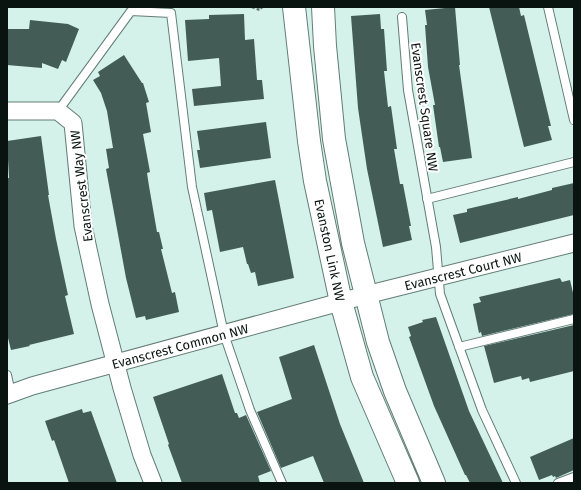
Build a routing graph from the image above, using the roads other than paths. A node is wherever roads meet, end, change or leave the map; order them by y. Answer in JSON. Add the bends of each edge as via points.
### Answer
{"nodes":[{"id":1,"x":280,"y":7,"type":"edge"},
{"id":2,"x":323,"y":7,"type":"edge"},
{"id":3,"x":548,"y":7,"type":"edge"},
{"id":4,"x":295,"y":16,"type":"edge"},
{"id":5,"x":402,"y":17,"type":"dead end"},
{"id":6,"x":7,"y":111,"type":"edge"},
{"id":7,"x":58,"y":111,"type":"junction"},
{"id":8,"x":574,"y":120,"type":"edge"},
{"id":9,"x":574,"y":162,"type":"edge"},
{"id":10,"x":427,"y":199,"type":"junction"},
{"id":11,"x":574,"y":243,"type":"edge"},
{"id":12,"x":439,"y":276,"type":"junction"},
{"id":13,"x":353,"y":299,"type":"junction"},
{"id":14,"x":574,"y":319,"type":"edge"},
{"id":15,"x":224,"y":334,"type":"junction"},
{"id":16,"x":459,"y":347,"type":"junction"},
{"id":17,"x":115,"y":363,"type":"junction"},
{"id":18,"x":7,"y":375,"type":"edge"},
{"id":19,"x":9,"y":394,"type":"edge"},
{"id":20,"x":574,"y":477,"type":"edge"},
{"id":21,"x":153,"y":483,"type":"edge"},
{"id":22,"x":282,"y":483,"type":"edge"},
{"id":23,"x":408,"y":483,"type":"edge"},
{"id":24,"x":434,"y":483,"type":"edge"},
{"id":25,"x":516,"y":483,"type":"edge"},
{"id":26,"x":558,"y":483,"type":"edge"}],
"edges":[{"from":1,"to":4,"type":"street"},
{"from":2,"to":13,"type":"street","name":"Evanston Link NW","via":[[334,139],[353,243]]},
{"from":3,"to":8,"type":"lane"},
{"from":4,"to":13,"type":"street","name":"Evanston Link NW","via":[[314,174]]},
{"from":5,"to":10,"type":"lane","name":"Evanscrest Square NW","via":[[408,90]]},
{"from":6,"to":7,"type":"street"},
{"from":7,"to":15,"type":"lane","via":[[131,11],[171,13],[192,187]]},
{"from":7,"to":17,"type":"street","name":"Evanscrest Way NW","via":[[73,123],[83,226]]},
{"from":9,"to":10,"type":"lane"},
{"from":10,"to":12,"type":"lane","name":"Evanscrest Square NW"},
{"from":11,"to":12,"type":"street","name":"Evanscrest Court NW"},
{"from":12,"to":13,"type":"street","name":"Evanscrest Court NW"},
{"from":12,"to":16,"type":"lane","name":"Evanscrest Square NW","via":[[440,294]]},
{"from":13,"to":15,"type":"street","name":"Evanscrest Common NW"},
{"from":13,"to":23,"type":"street","name":"Evanston Link NW","via":[[362,377]]},
{"from":13,"to":24,"type":"street","name":"Evanston Link NW","via":[[378,342],[395,391]]},
{"from":14,"to":16,"type":"lane"},
{"from":15,"to":17,"type":"street","name":"Evanscrest Common NW"},
{"from":15,"to":22,"type":"lane","via":[[250,410]]},
{"from":16,"to":25,"type":"lane","name":"Evanscrest Square NW","via":[[482,410]]},
{"from":17,"to":19,"type":"street","name":"Evanscrest Common NW"},
{"from":17,"to":21,"type":"street","name":"Evanscrest Way NW","via":[[142,455]]},
{"from":18,"to":19,"type":"lane"},
{"from":20,"to":26,"type":"lane"}]}
